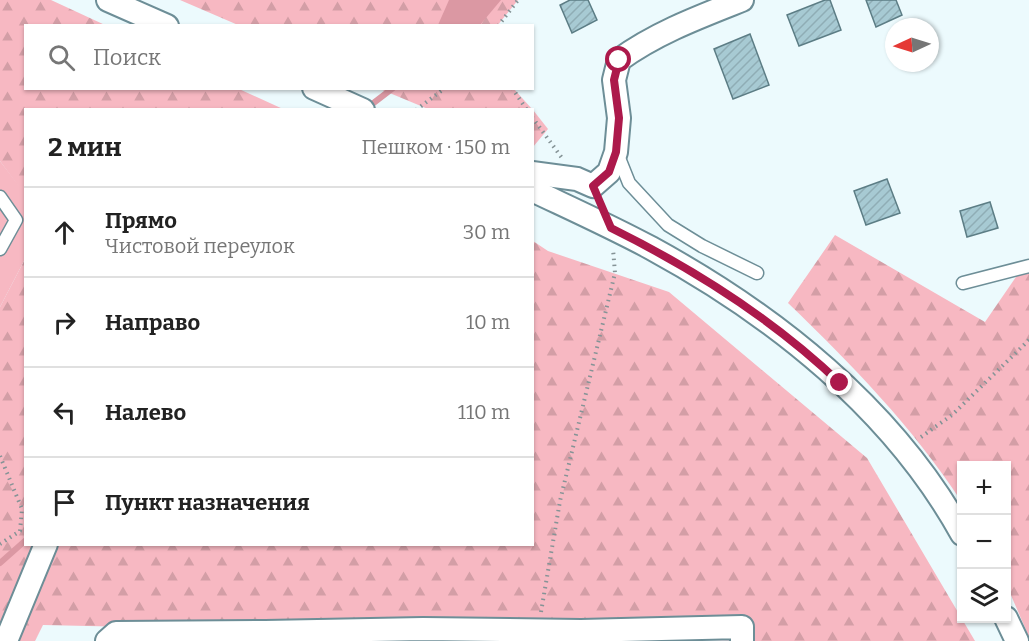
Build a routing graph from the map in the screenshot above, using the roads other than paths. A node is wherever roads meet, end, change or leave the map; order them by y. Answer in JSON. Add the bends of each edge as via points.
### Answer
{"nodes":[{"id":1,"x":108,"y":0,"type":"edge"},
{"id":2,"x":742,"y":0,"type":"edge"},
{"id":3,"x":162,"y":24,"type":"edge"},
{"id":4,"x":325,"y":93,"type":"edge"},
{"id":5,"x":359,"y":108,"type":"edge"},
{"id":6,"x":616,"y":152,"type":"junction"},
{"id":7,"x":534,"y":172,"type":"edge"},
{"id":8,"x":534,"y":191,"type":"edge"},
{"id":9,"x":0,"y":197,"type":"edge"},
{"id":10,"x":0,"y":249,"type":"edge"},
{"id":11,"x":1029,"y":266,"type":"edge"},
{"id":12,"x":757,"y":273,"type":"dead end"},
{"id":13,"x":963,"y":283,"type":"dead end"},
{"id":14,"x":957,"y":526,"type":"edge"},
{"id":15,"x":45,"y":546,"type":"edge"},
{"id":16,"x":1008,"y":623,"type":"edge"},
{"id":17,"x":423,"y":635,"type":"edge"},
{"id":18,"x":581,"y":636,"type":"edge"},
{"id":19,"x":265,"y":637,"type":"edge"},
{"id":20,"x":6,"y":641,"type":"edge"},
{"id":21,"x":107,"y":641,"type":"edge"},
{"id":22,"x":742,"y":641,"type":"edge"},
{"id":23,"x":1017,"y":641,"type":"edge"}],
"edges":[{"from":1,"to":3,"type":"street"},
{"from":2,"to":6,"type":"street","via":[[672,28],[619,60],[614,80],[619,118]]},
{"from":4,"to":5,"type":"street"},
{"from":6,"to":7,"type":"street","via":[[609,172],[593,186],[577,179]]},
{"from":6,"to":12,"type":"lane","via":[[629,183],[668,225]]},
{"from":8,"to":14,"type":"street","via":[[687,269],[811,355],[904,449]]},
{"from":9,"to":10,"type":"lane","via":[[16,220]]},
{"from":11,"to":13,"type":"lane"},
{"from":15,"to":20,"type":"street"},
{"from":16,"to":23,"type":"street"},
{"from":17,"to":18,"type":"street","via":[[538,630]]},
{"from":17,"to":19,"type":"street"},
{"from":18,"to":22,"type":"street","via":[[742,627]]},
{"from":19,"to":21,"type":"street","via":[[116,633]]}]}
